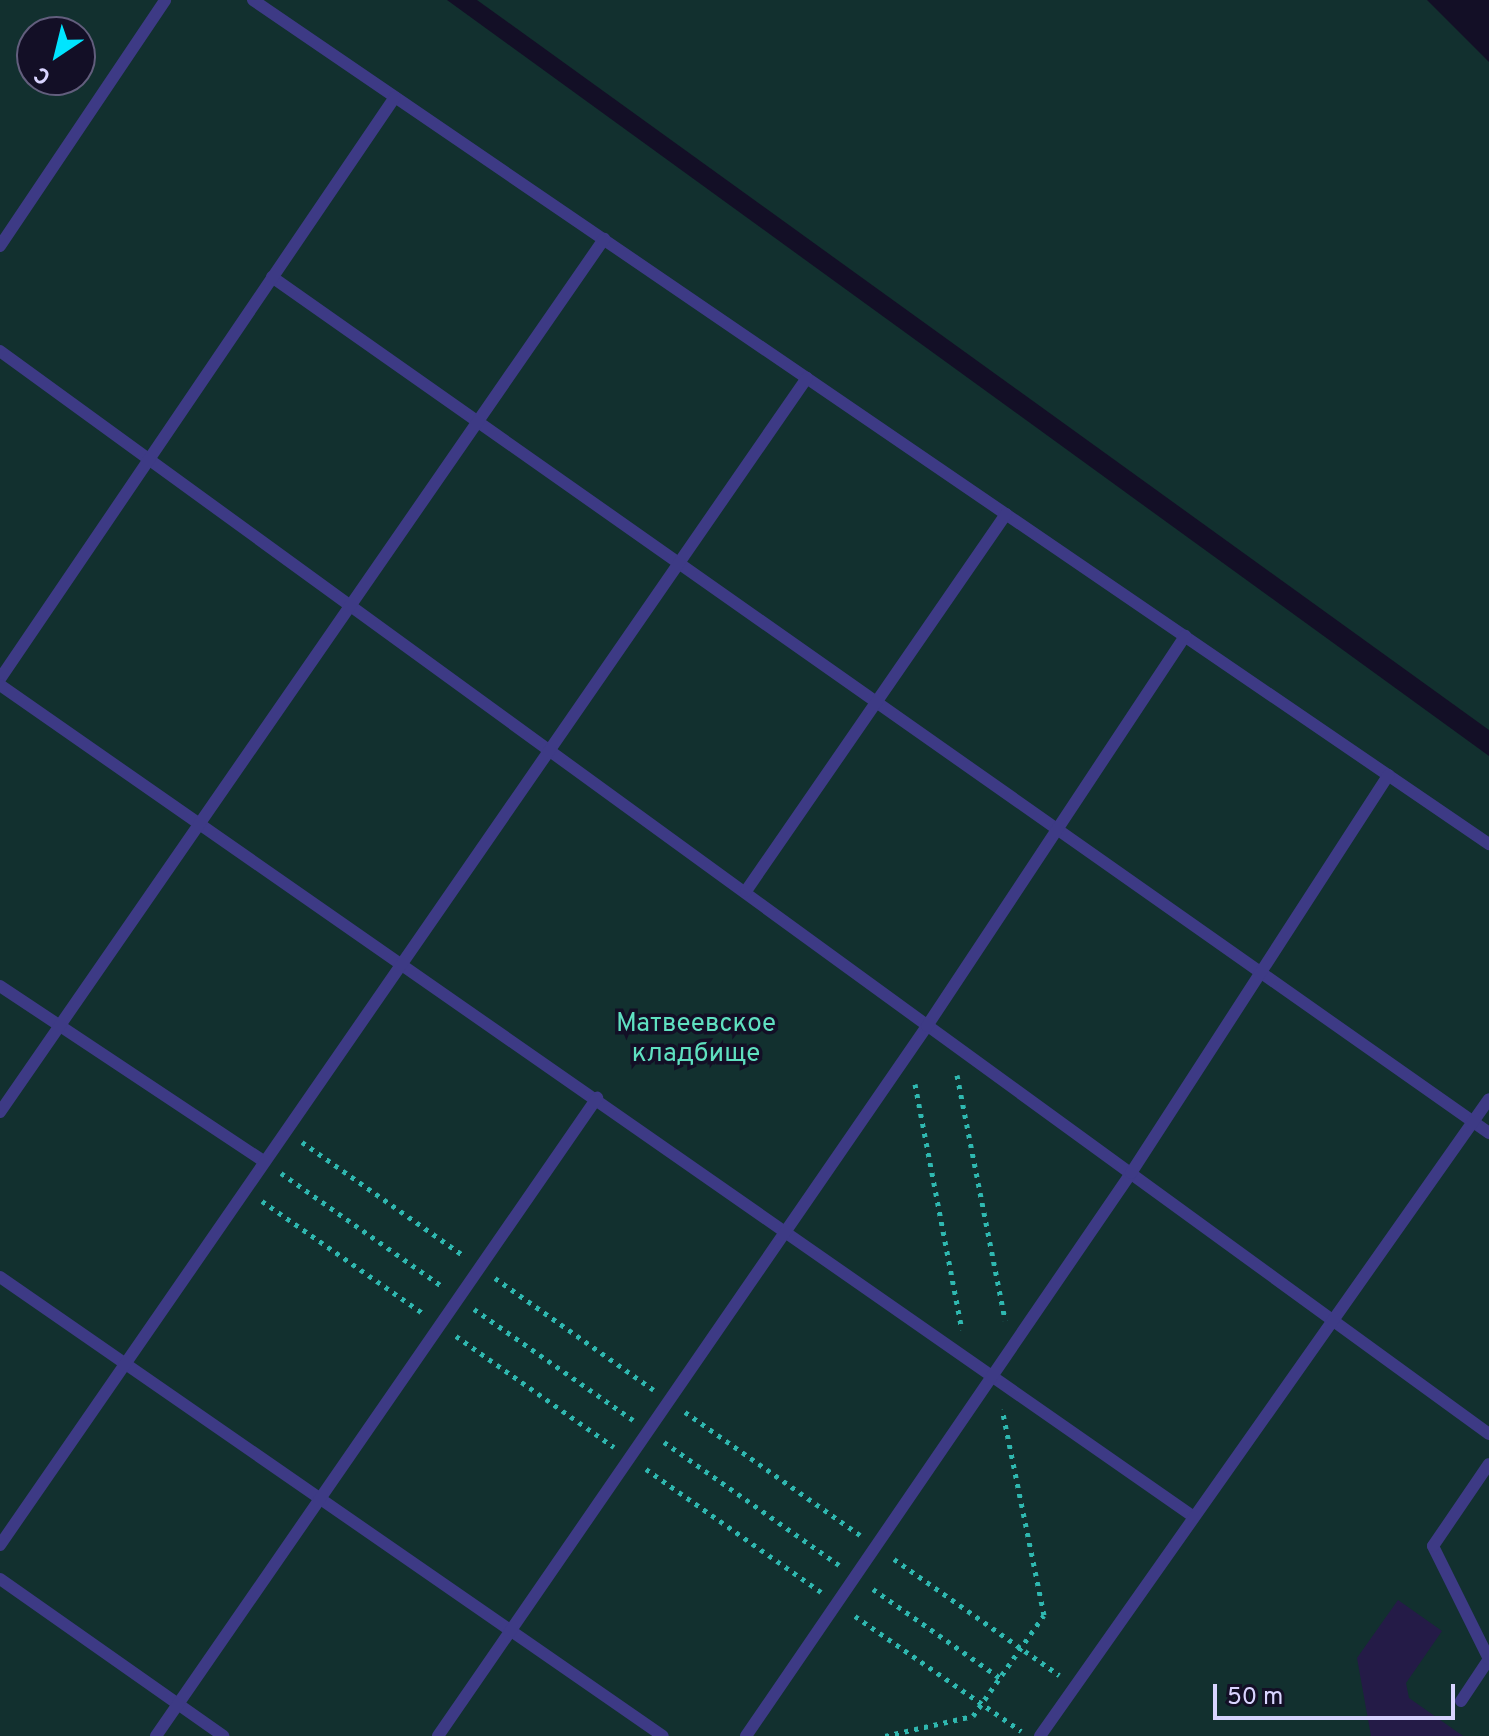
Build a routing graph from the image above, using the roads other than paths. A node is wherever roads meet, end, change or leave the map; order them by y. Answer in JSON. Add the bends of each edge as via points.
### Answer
{"nodes":[{"id":1,"x":165,"y":0,"type":"edge"},
{"id":2,"x":253,"y":0,"type":"edge"},
{"id":3,"x":395,"y":97,"type":"junction"},
{"id":4,"x":604,"y":239,"type":"junction"},
{"id":5,"x":0,"y":246,"type":"edge"},
{"id":6,"x":272,"y":277,"type":"junction"},
{"id":7,"x":0,"y":351,"type":"edge"},
{"id":8,"x":807,"y":378,"type":"junction"},
{"id":9,"x":481,"y":425,"type":"junction"},
{"id":10,"x":154,"y":457,"type":"junction"},
{"id":11,"x":1006,"y":514,"type":"junction"},
{"id":12,"x":680,"y":566,"type":"junction"},
{"id":13,"x":354,"y":605,"type":"junction"},
{"id":14,"x":1185,"y":636,"type":"junction"},
{"id":15,"x":0,"y":679,"type":"edge"},
{"id":16,"x":0,"y":685,"type":"edge"},
{"id":17,"x":875,"y":703,"type":"junction"},
{"id":18,"x":551,"y":746,"type":"junction"},
{"id":19,"x":1388,"y":775,"type":"junction"},
{"id":20,"x":198,"y":823,"type":"junction"},
{"id":21,"x":1055,"y":831,"type":"junction"},
{"id":22,"x":1489,"y":844,"type":"edge"},
{"id":23,"x":746,"y":891,"type":"junction"},
{"id":24,"x":400,"y":963,"type":"junction"},
{"id":25,"x":1260,"y":974,"type":"junction"},
{"id":26,"x":0,"y":986,"type":"edge"},
{"id":27,"x":927,"y":1026,"type":"junction"},
{"id":28,"x":58,"y":1027,"type":"junction"},
{"id":29,"x":597,"y":1098,"type":"junction"},
{"id":30,"x":1489,"y":1099,"type":"edge"},
{"id":31,"x":0,"y":1112,"type":"edge"},
{"id":32,"x":1473,"y":1121,"type":"junction"},
{"id":33,"x":1489,"y":1133,"type":"edge"},
{"id":34,"x":263,"y":1161,"type":"junction"},
{"id":35,"x":1131,"y":1173,"type":"junction"},
{"id":36,"x":785,"y":1232,"type":"junction"},
{"id":37,"x":0,"y":1277,"type":"edge"},
{"id":38,"x":1333,"y":1319,"type":"junction"},
{"id":39,"x":125,"y":1363,"type":"junction"},
{"id":40,"x":994,"y":1373,"type":"junction"},
{"id":41,"x":1489,"y":1434,"type":"edge"},
{"id":42,"x":1489,"y":1464,"type":"edge"},
{"id":43,"x":319,"y":1499,"type":"junction"},
{"id":44,"x":1194,"y":1517,"type":"junction"},
{"id":45,"x":0,"y":1545,"type":"edge"},
{"id":46,"x":0,"y":1579,"type":"edge"},
{"id":47,"x":510,"y":1630,"type":"junction"},
{"id":48,"x":1461,"y":1701,"type":"dead end"},
{"id":49,"x":178,"y":1703,"type":"junction"},
{"id":50,"x":156,"y":1736,"type":"edge"},
{"id":51,"x":223,"y":1736,"type":"edge"},
{"id":52,"x":438,"y":1736,"type":"edge"},
{"id":53,"x":663,"y":1736,"type":"edge"},
{"id":54,"x":746,"y":1736,"type":"edge"},
{"id":55,"x":1040,"y":1736,"type":"edge"}],
"edges":[{"from":1,"to":5,"type":"lane"},
{"from":2,"to":3,"type":"lane"},
{"from":3,"to":4,"type":"lane"},
{"from":3,"to":6,"type":"lane"},
{"from":4,"to":8,"type":"lane"},
{"from":4,"to":9,"type":"lane"},
{"from":6,"to":9,"type":"lane"},
{"from":6,"to":10,"type":"lane"},
{"from":7,"to":10,"type":"lane"},
{"from":8,"to":11,"type":"lane"},
{"from":8,"to":12,"type":"lane"},
{"from":9,"to":12,"type":"lane"},
{"from":9,"to":13,"type":"lane"},
{"from":10,"to":13,"type":"lane"},
{"from":10,"to":15,"type":"lane"},
{"from":11,"to":14,"type":"lane"},
{"from":11,"to":17,"type":"lane"},
{"from":12,"to":17,"type":"lane"},
{"from":12,"to":18,"type":"lane"},
{"from":13,"to":18,"type":"lane"},
{"from":13,"to":20,"type":"lane"},
{"from":14,"to":19,"type":"lane"},
{"from":14,"to":21,"type":"lane"},
{"from":16,"to":20,"type":"lane"},
{"from":17,"to":21,"type":"lane"},
{"from":17,"to":23,"type":"lane"},
{"from":18,"to":23,"type":"lane"},
{"from":18,"to":24,"type":"lane"},
{"from":19,"to":22,"type":"lane"},
{"from":19,"to":25,"type":"lane"},
{"from":20,"to":24,"type":"lane"},
{"from":20,"to":28,"type":"lane"},
{"from":21,"to":25,"type":"lane"},
{"from":21,"to":27,"type":"lane"},
{"from":23,"to":27,"type":"lane"},
{"from":24,"to":29,"type":"lane"},
{"from":24,"to":34,"type":"lane"},
{"from":25,"to":32,"type":"lane"},
{"from":25,"to":35,"type":"lane"},
{"from":26,"to":28,"type":"lane"},
{"from":27,"to":35,"type":"lane"},
{"from":27,"to":36,"type":"lane"},
{"from":28,"to":31,"type":"lane"},
{"from":28,"to":34,"type":"lane"},
{"from":29,"to":36,"type":"lane"},
{"from":29,"to":43,"type":"lane"},
{"from":30,"to":32,"type":"lane"},
{"from":32,"to":33,"type":"lane"},
{"from":32,"to":38,"type":"lane"},
{"from":34,"to":39,"type":"lane"},
{"from":35,"to":38,"type":"lane"},
{"from":35,"to":40,"type":"lane"},
{"from":36,"to":40,"type":"lane"},
{"from":36,"to":47,"type":"lane"},
{"from":37,"to":39,"type":"lane"},
{"from":38,"to":41,"type":"lane"},
{"from":38,"to":44,"type":"lane"},
{"from":39,"to":43,"type":"lane"},
{"from":39,"to":45,"type":"lane"},
{"from":40,"to":44,"type":"lane"},
{"from":40,"to":54,"type":"lane"},
{"from":42,"to":48,"type":"lane","via":[[1433,1546],[1489,1659]]},
{"from":43,"to":47,"type":"lane"},
{"from":43,"to":49,"type":"lane"},
{"from":44,"to":55,"type":"lane"},
{"from":46,"to":49,"type":"lane"},
{"from":47,"to":52,"type":"lane"},
{"from":47,"to":53,"type":"lane"},
{"from":49,"to":50,"type":"lane"},
{"from":49,"to":51,"type":"lane"}]}
